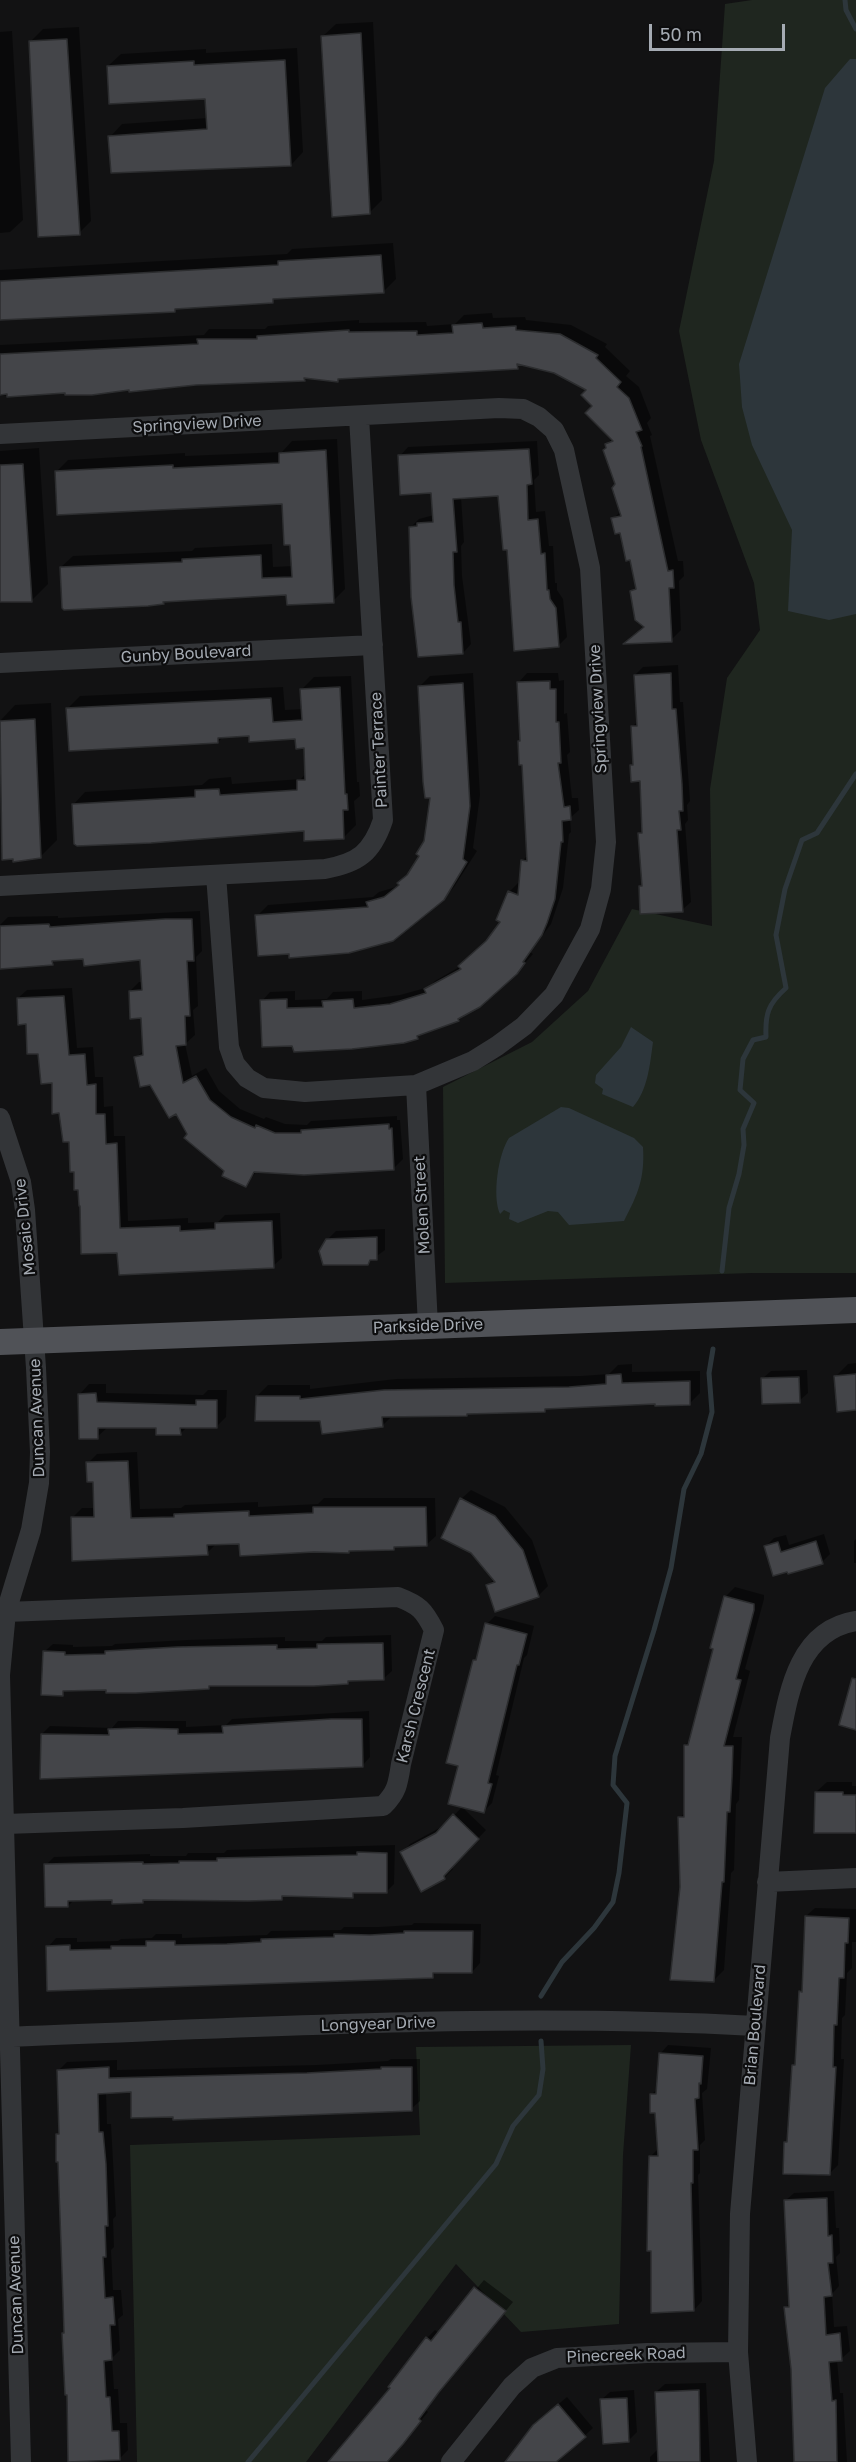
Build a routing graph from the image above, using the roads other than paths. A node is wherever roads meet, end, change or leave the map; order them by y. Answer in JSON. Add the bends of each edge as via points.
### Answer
{"nodes":[{"id":1,"x":359,"y":417,"type":"junction"},
{"id":2,"x":0,"y":434,"type":"edge"},
{"id":3,"x":373,"y":645,"type":"junction"},
{"id":4,"x":0,"y":663,"type":"edge"},
{"id":5,"x":216,"y":875,"type":"junction"},
{"id":6,"x":0,"y":886,"type":"edge"},
{"id":7,"x":416,"y":1085,"type":"junction"},
{"id":8,"x":0,"y":1118,"type":"edge"},
{"id":9,"x":856,"y":1310,"type":"edge"},
{"id":10,"x":428,"y":1326,"type":"junction"},
{"id":11,"x":34,"y":1340,"type":"junction"},
{"id":12,"x":0,"y":1342,"type":"edge"},
{"id":13,"x":6,"y":1612,"type":"junction"},
{"id":14,"x":856,"y":1621,"type":"edge"},
{"id":15,"x":5,"y":1824,"type":"junction"},
{"id":16,"x":856,"y":1878,"type":"edge"},
{"id":17,"x":767,"y":1882,"type":"junction"},
{"id":18,"x":755,"y":2026,"type":"junction"},
{"id":19,"x":4,"y":2037,"type":"edge"},
{"id":20,"x":738,"y":2352,"type":"junction"},
{"id":21,"x":21,"y":2462,"type":"edge"},
{"id":22,"x":451,"y":2462,"type":"edge"},
{"id":23,"x":747,"y":2462,"type":"edge"}],
"edges":[{"from":1,"to":2,"type":"street","name":"Springview Drive"},
{"from":1,"to":3,"type":"street","name":"Painter Terrace"},
{"from":1,"to":7,"type":"street","name":"Springview Drive","via":[[499,408],[523,410],[539,417],[554,430],[564,450],[590,568],[606,842],[601,889],[590,929],[554,994],[524,1026],[473,1061]]},
{"from":3,"to":4,"type":"street","name":"Gunby Boulevard"},
{"from":3,"to":5,"type":"street","name":"Painter Terrace","via":[[383,820],[373,844],[355,861],[338,867]]},
{"from":5,"to":6,"type":"street","name":"Painter Terrace"},
{"from":5,"to":7,"type":"street","name":"Springview Drive","via":[[229,1047],[247,1078],[264,1088],[305,1092]]},
{"from":7,"to":10,"type":"street","name":"Molen Street"},
{"from":8,"to":11,"type":"street","name":"Mosaic Drive","via":[[21,1182]]},
{"from":9,"to":10,"type":"main road","name":"Parkside Drive"},
{"from":10,"to":11,"type":"main road","name":"Parkside Drive"},
{"from":11,"to":12,"type":"main road","name":"Parkside Drive"},
{"from":11,"to":13,"type":"street","name":"Duncan Avenue","via":[[39,1483],[31,1530]]},
{"from":13,"to":15,"type":"street","name":"Duncan Avenue","via":[[0,1674]]},
{"from":13,"to":15,"type":"street","name":"Karsh Crescent","via":[[398,1597],[416,1604],[434,1630],[399,1783],[383,1806]]},
{"from":14,"to":17,"type":"street","name":"Brian Boulevard","via":[[819,1637],[796,1672],[780,1737]]},
{"from":15,"to":19,"type":"street","name":"Duncan Avenue"},
{"from":16,"to":17,"type":"street"},
{"from":17,"to":18,"type":"street","name":"Brian Boulevard"},
{"from":18,"to":19,"type":"street","name":"Longyear Drive","via":[[599,2019],[494,2020]]},
{"from":18,"to":20,"type":"street","name":"Brian Boulevard","via":[[740,2214]]},
{"from":19,"to":21,"type":"street","name":"Duncan Avenue"},
{"from":20,"to":22,"type":"street","name":"Pinecreek Road","via":[[557,2358],[532,2368],[512,2386]]},
{"from":20,"to":23,"type":"street","name":"Brian Boulevard"}]}
